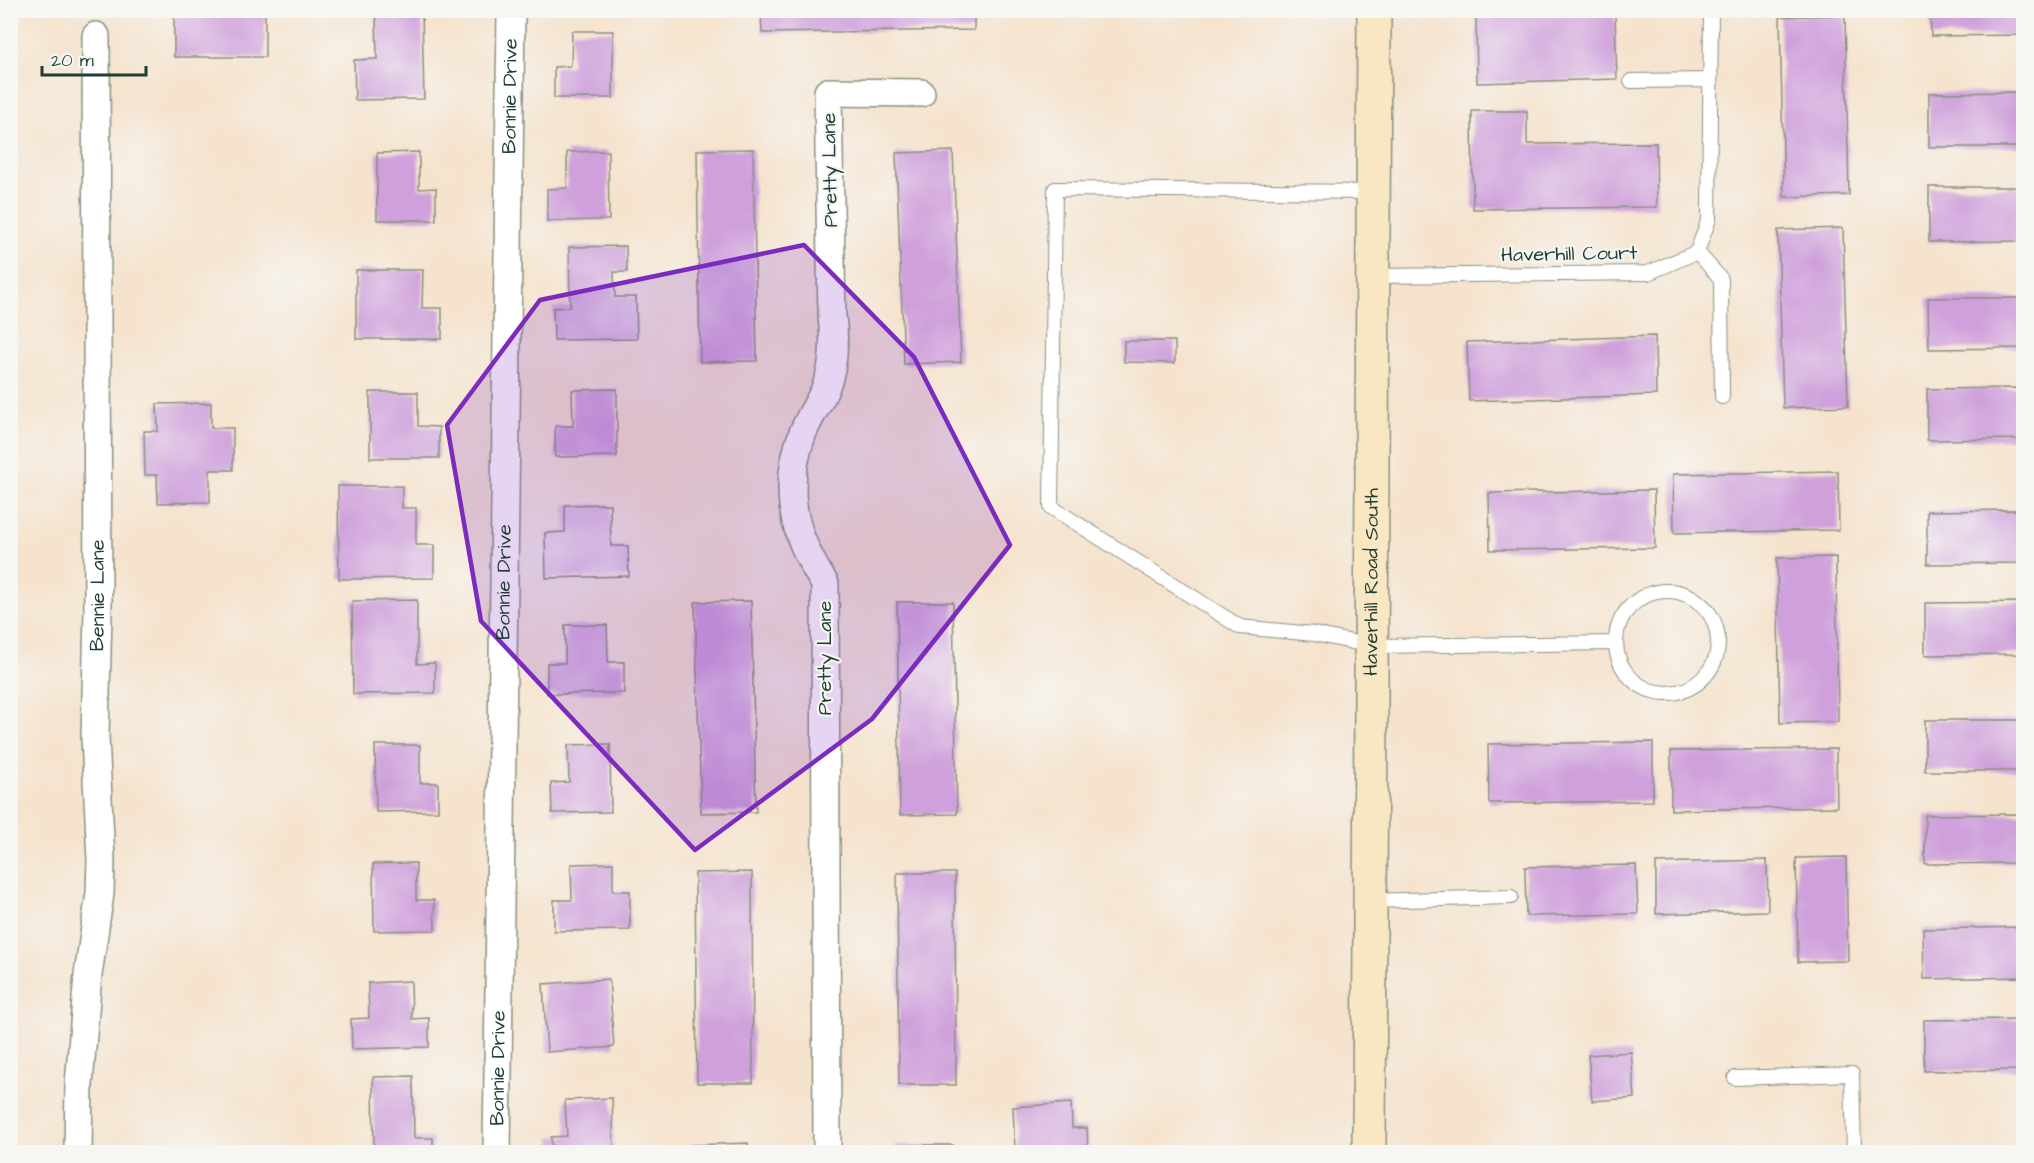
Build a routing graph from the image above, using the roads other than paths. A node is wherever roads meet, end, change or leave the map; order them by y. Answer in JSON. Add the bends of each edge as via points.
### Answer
{"nodes":[{"id":1,"x":511,"y":10,"type":"edge"},
{"id":2,"x":1374,"y":10,"type":"edge"},
{"id":3,"x":1711,"y":10,"type":"edge"},
{"id":4,"x":96,"y":36,"type":"dead end"},
{"id":5,"x":1710,"y":80,"type":"junction"},
{"id":6,"x":1631,"y":81,"type":"dead end"},
{"id":7,"x":921,"y":93,"type":"dead end"},
{"id":8,"x":1373,"y":192,"type":"junction"},
{"id":9,"x":1697,"y":252,"type":"junction"},
{"id":10,"x":1373,"y":276,"type":"junction"},
{"id":11,"x":1722,"y":397,"type":"dead end"},
{"id":12,"x":1616,"y":643,"type":"junction"},
{"id":13,"x":1371,"y":646,"type":"junction"},
{"id":14,"x":1511,"y":897,"type":"dead end"},
{"id":15,"x":1370,"y":901,"type":"junction"},
{"id":16,"x":1735,"y":1078,"type":"dead end"},
{"id":17,"x":78,"y":1152,"type":"edge"},
{"id":18,"x":497,"y":1152,"type":"edge"},
{"id":19,"x":827,"y":1152,"type":"edge"},
{"id":20,"x":1369,"y":1152,"type":"edge"},
{"id":21,"x":1854,"y":1152,"type":"edge"}],
"edges":[{"from":1,"to":18,"type":"street","name":"Bonnie Drive"},
{"from":2,"to":8,"type":"street","name":"Haverhill Road South"},
{"from":3,"to":5,"type":"lane"},
{"from":4,"to":17,"type":"street","name":"Bennie Lane","via":[[95,737],[101,860],[79,1084]]},
{"from":5,"to":6,"type":"lane"},
{"from":5,"to":9,"type":"lane","via":[[1709,219]]},
{"from":7,"to":19,"type":"street","name":"Pretty Lane","via":[[828,92],[835,340],[826,388],[802,433],[792,484],[799,536],[825,584]]},
{"from":8,"to":10,"type":"street","name":"Haverhill Road South"},
{"from":8,"to":13,"type":"lane","via":[[1055,189],[1051,507],[1240,627],[1314,634]]},
{"from":9,"to":10,"type":"lane","name":"Haverhill Court","via":[[1648,273]]},
{"from":9,"to":11,"type":"lane","via":[[1721,279]]},
{"from":10,"to":13,"type":"street","name":"Haverhill Road South"},
{"from":12,"to":12,"type":"lane","via":[[1626,673],[1652,691],[1668,693],[1698,683],[1716,657],[1718,641],[1708,611],[1682,593],[1666,592],[1651,594],[1625,613]]},
{"from":12,"to":13,"type":"lane"},
{"from":13,"to":15,"type":"street","name":"Haverhill Road South"},
{"from":14,"to":15,"type":"lane"},
{"from":15,"to":20,"type":"street","name":"Haverhill Road South"},
{"from":16,"to":21,"type":"lane","via":[[1852,1074]]}]}
